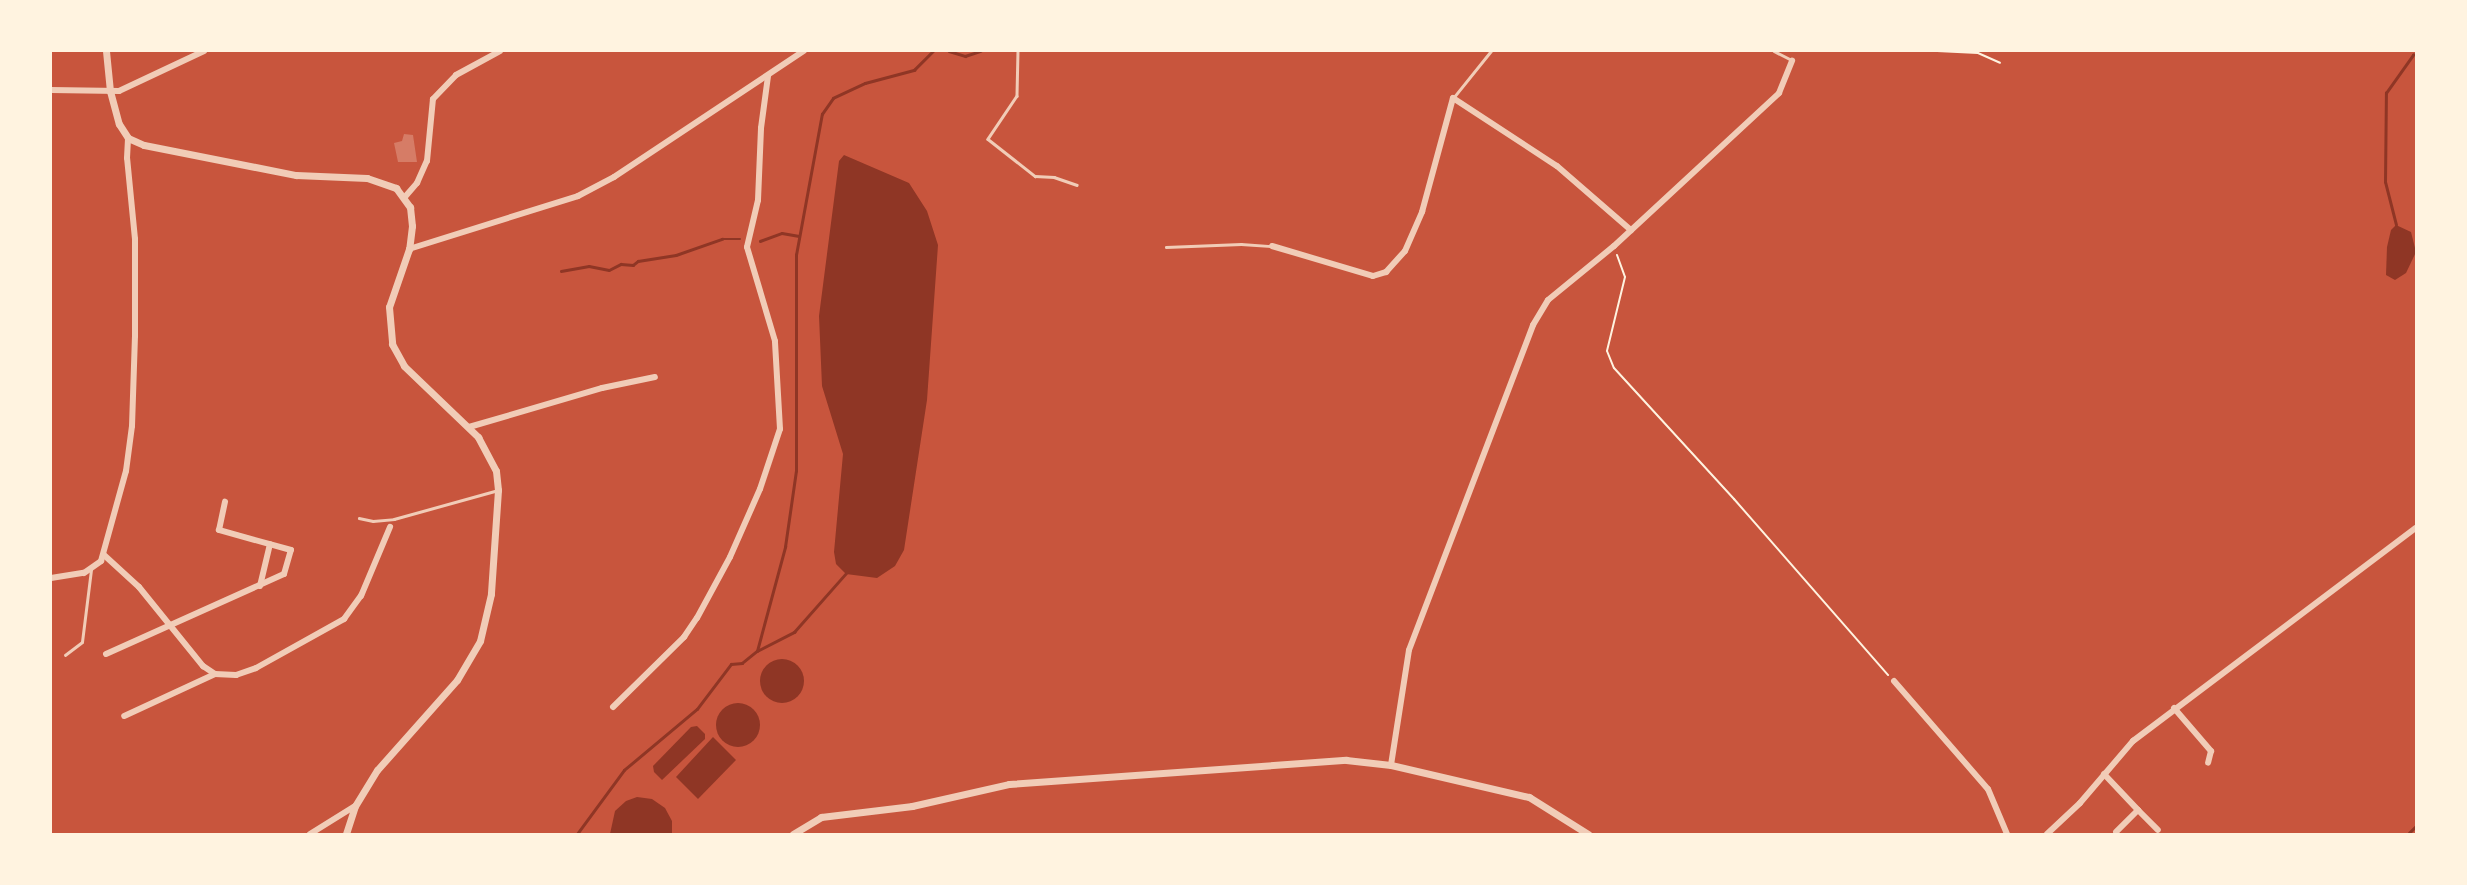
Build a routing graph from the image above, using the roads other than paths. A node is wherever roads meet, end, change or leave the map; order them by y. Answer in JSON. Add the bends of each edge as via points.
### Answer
{"nodes":[{"id":1,"x":106,"y":51,"type":"edge"},
{"id":2,"x":204,"y":51,"type":"edge"},
{"id":3,"x":500,"y":51,"type":"edge"},
{"id":4,"x":804,"y":51,"type":"edge"},
{"id":5,"x":1018,"y":51,"type":"edge"},
{"id":6,"x":1491,"y":51,"type":"edge"},
{"id":7,"x":1774,"y":51,"type":"edge"},
{"id":8,"x":1792,"y":60,"type":"joint"},
{"id":9,"x":768,"y":76,"type":"junction"},
{"id":10,"x":51,"y":90,"type":"edge"},
{"id":11,"x":110,"y":91,"type":"junction"},
{"id":12,"x":1453,"y":99,"type":"junction"},
{"id":13,"x":128,"y":138,"type":"junction"},
{"id":14,"x":1077,"y":185,"type":"dead end"},
{"id":15,"x":404,"y":198,"type":"junction"},
{"id":16,"x":1631,"y":230,"type":"junction"},
{"id":17,"x":1272,"y":246,"type":"joint"},
{"id":18,"x":1166,"y":247,"type":"dead end"},
{"id":19,"x":409,"y":249,"type":"junction"},
{"id":20,"x":655,"y":377,"type":"dead end"},
{"id":21,"x":470,"y":427,"type":"junction"},
{"id":22,"x":498,"y":490,"type":"junction"},
{"id":23,"x":225,"y":502,"type":"dead end"},
{"id":24,"x":359,"y":518,"type":"dead end"},
{"id":25,"x":390,"y":527,"type":"dead end"},
{"id":26,"x":2416,"y":528,"type":"edge"},
{"id":27,"x":270,"y":544,"type":"junction"},
{"id":28,"x":104,"y":555,"type":"junction"},
{"id":29,"x":91,"y":569,"type":"junction"},
{"id":30,"x":51,"y":578,"type":"edge"},
{"id":31,"x":260,"y":586,"type":"junction"},
{"id":32,"x":170,"y":625,"type":"junction"},
{"id":33,"x":106,"y":654,"type":"dead end"},
{"id":34,"x":65,"y":655,"type":"dead end"},
{"id":35,"x":215,"y":674,"type":"junction"},
{"id":36,"x":1894,"y":681,"type":"road end"},
{"id":37,"x":613,"y":707,"type":"dead end"},
{"id":38,"x":2174,"y":708,"type":"junction"},
{"id":39,"x":124,"y":716,"type":"dead end"},
{"id":40,"x":2208,"y":763,"type":"dead end"},
{"id":41,"x":1391,"y":765,"type":"junction"},
{"id":42,"x":2104,"y":774,"type":"junction"},
{"id":43,"x":355,"y":806,"type":"junction"},
{"id":44,"x":2138,"y":810,"type":"junction"},
{"id":45,"x":2158,"y":830,"type":"dead end"},
{"id":46,"x":2116,"y":832,"type":"dead end"},
{"id":47,"x":796,"y":833,"type":"edge"},
{"id":48,"x":310,"y":834,"type":"edge"},
{"id":49,"x":346,"y":834,"type":"edge"},
{"id":50,"x":1588,"y":834,"type":"edge"},
{"id":51,"x":2007,"y":834,"type":"edge"},
{"id":52,"x":2047,"y":834,"type":"edge"}],
"edges":[{"from":1,"to":11,"type":"street"},
{"from":2,"to":11,"type":"street","via":[[129,88]]},
{"from":3,"to":15,"type":"street","via":[[456,75],[433,99],[427,161]]},
{"from":4,"to":9,"type":"street"},
{"from":5,"to":14,"type":"lane","via":[[1017,96],[988,139],[1035,176]]},
{"from":6,"to":12,"type":"lane"},
{"from":7,"to":8,"type":"lane"},
{"from":8,"to":16,"type":"street","via":[[1779,93]]},
{"from":9,"to":19,"type":"street","via":[[578,196]]},
{"from":9,"to":37,"type":"street","via":[[758,200],[747,247],[773,331],[780,429],[760,489],[697,618],[684,637]]},
{"from":10,"to":11,"type":"street"},
{"from":11,"to":13,"type":"street"},
{"from":12,"to":16,"type":"street","via":[[1557,166]]},
{"from":12,"to":17,"type":"street","via":[[1422,212],[1405,251],[1386,272],[1373,276]]},
{"from":13,"to":15,"type":"street","via":[[296,175],[378,179]]},
{"from":13,"to":28,"type":"street","via":[[135,239],[132,426],[126,471]]},
{"from":15,"to":19,"type":"street","via":[[412,218]]},
{"from":16,"to":41,"type":"street","via":[[1548,300],[1533,325],[1409,650]]},
{"from":17,"to":18,"type":"lane"},
{"from":19,"to":21,"type":"street","via":[[389,307],[392,345],[404,366]]},
{"from":20,"to":21,"type":"street"},
{"from":21,"to":22,"type":"street","via":[[492,459]]},
{"from":22,"to":24,"type":"lane","via":[[394,519]]},
{"from":22,"to":43,"type":"street","via":[[488,617],[476,649],[457,680],[377,770]]},
{"from":23,"to":27,"type":"street","via":[[219,530]]},
{"from":25,"to":35,"type":"street","via":[[361,596],[344,619],[256,668],[236,676]]},
{"from":26,"to":38,"type":"street"},
{"from":27,"to":31,"type":"street"},
{"from":27,"to":31,"type":"street","via":[[291,550],[284,574]]},
{"from":28,"to":29,"type":"street"},
{"from":28,"to":32,"type":"street","via":[[139,587]]},
{"from":29,"to":30,"type":"street"},
{"from":29,"to":34,"type":"lane","via":[[82,642]]},
{"from":31,"to":32,"type":"street"},
{"from":32,"to":33,"type":"street"},
{"from":32,"to":35,"type":"street","via":[[202,666]]},
{"from":35,"to":39,"type":"street"},
{"from":36,"to":51,"type":"street","via":[[1988,789]]},
{"from":38,"to":40,"type":"street","via":[[2211,751]]},
{"from":38,"to":42,"type":"street","via":[[2133,741]]},
{"from":41,"to":47,"type":"street","via":[[1346,760],[1009,783],[912,806],[821,817]]},
{"from":41,"to":50,"type":"street","via":[[1529,797]]},
{"from":42,"to":44,"type":"street"},
{"from":42,"to":52,"type":"street"},
{"from":43,"to":48,"type":"street"},
{"from":43,"to":49,"type":"street"},
{"from":44,"to":45,"type":"street"},
{"from":44,"to":46,"type":"street"}]}
